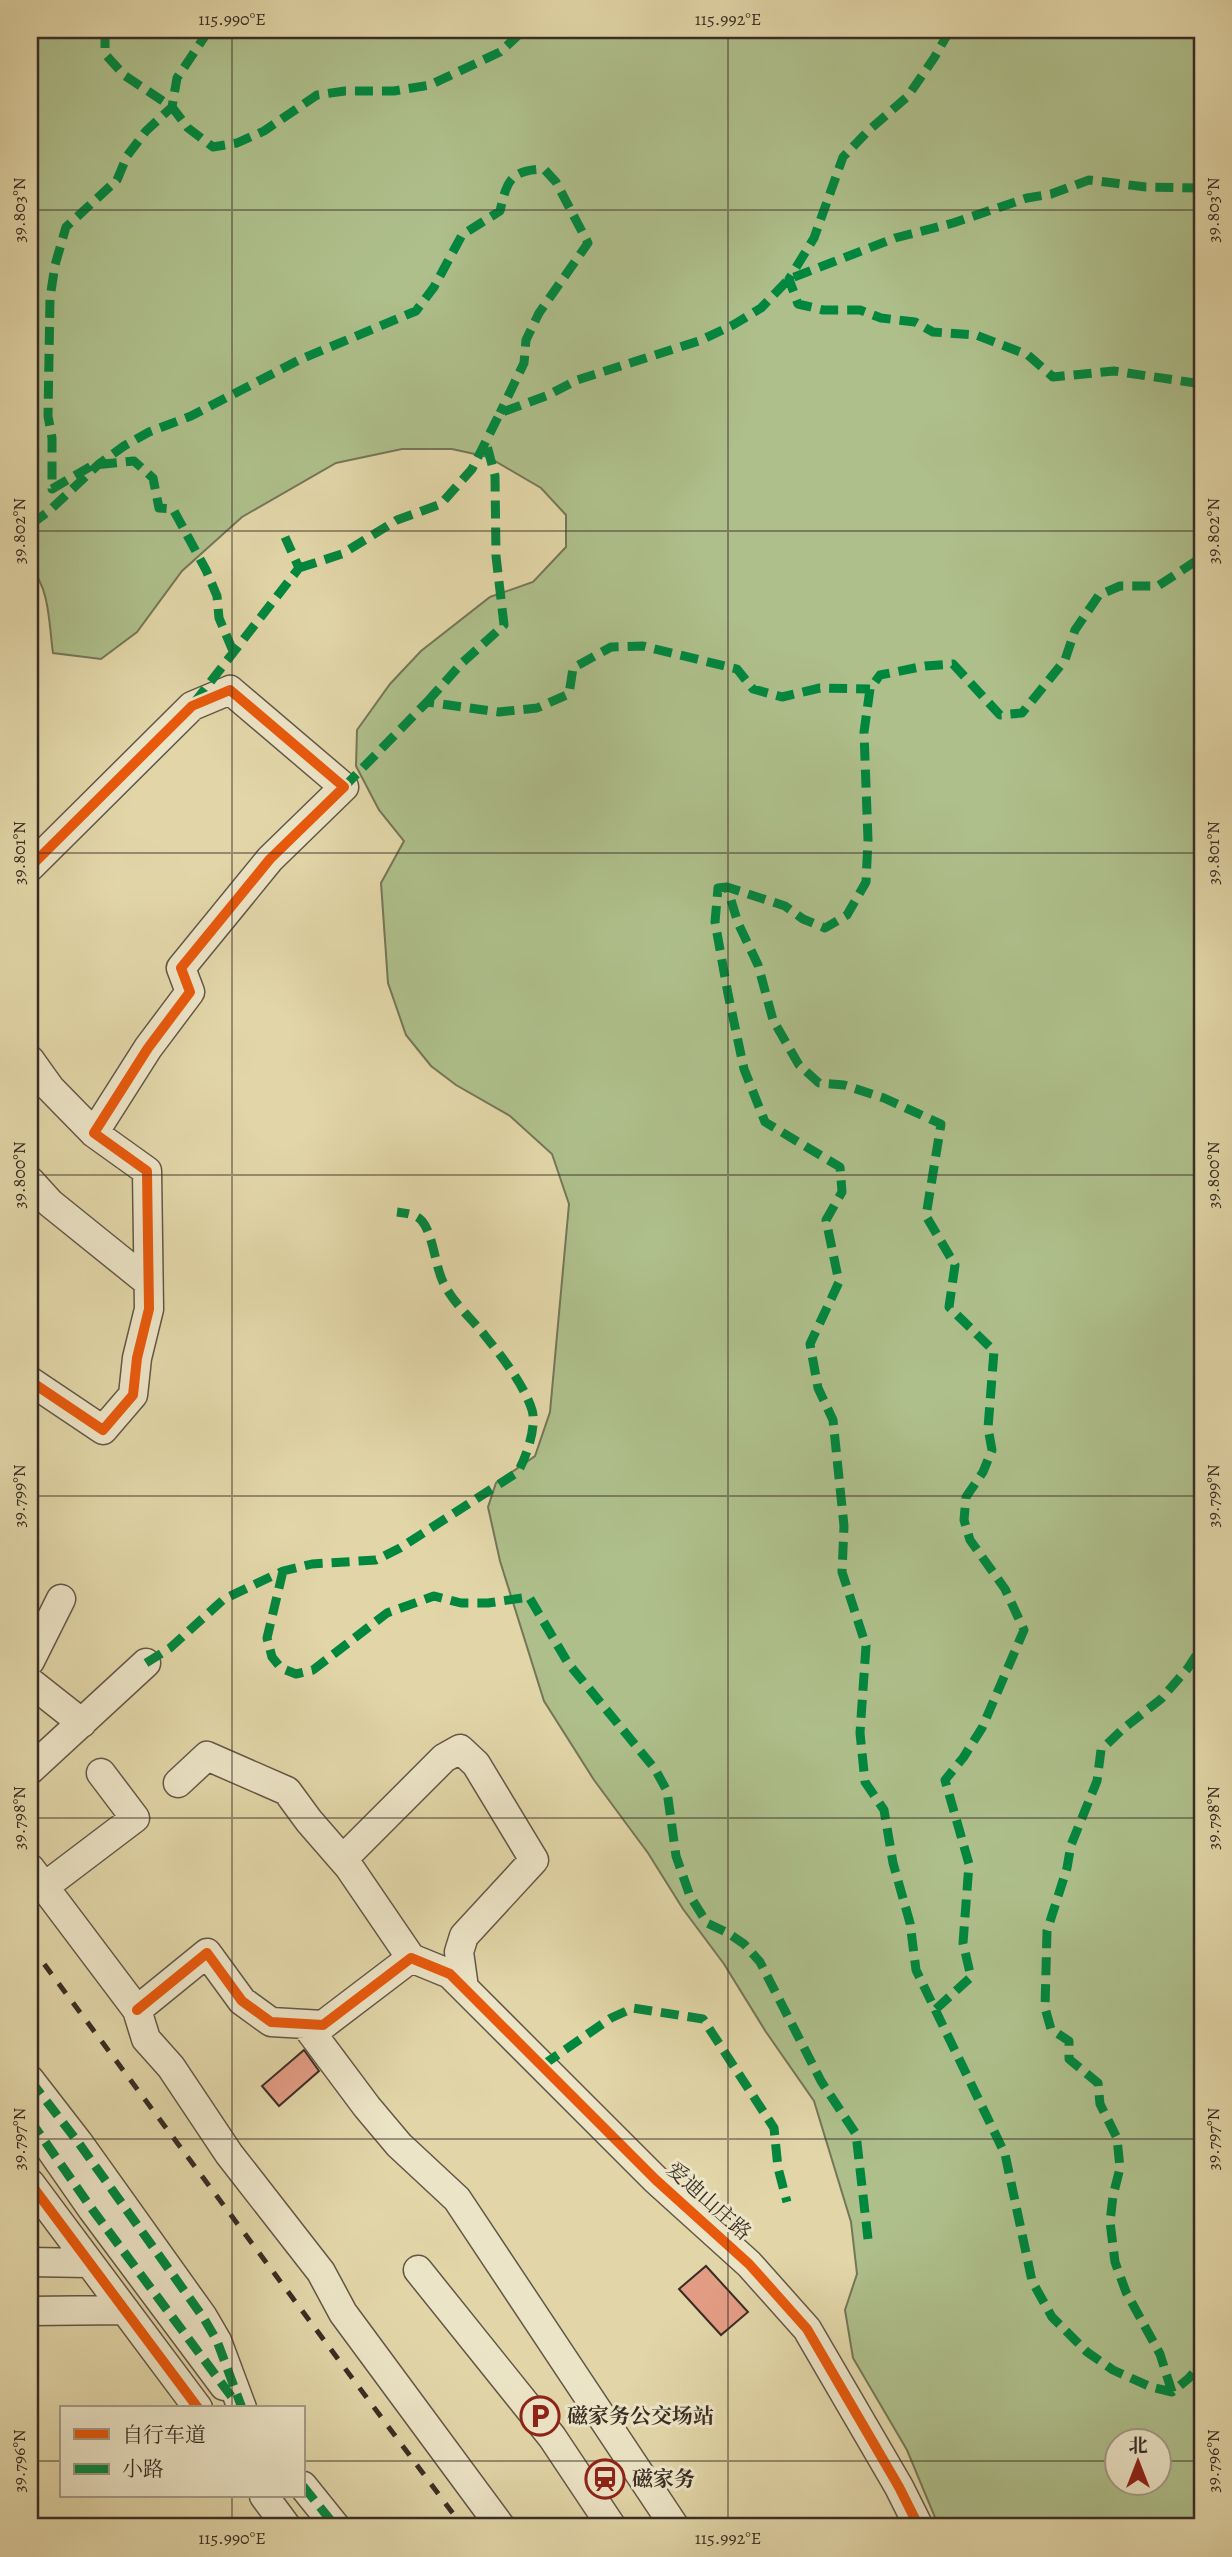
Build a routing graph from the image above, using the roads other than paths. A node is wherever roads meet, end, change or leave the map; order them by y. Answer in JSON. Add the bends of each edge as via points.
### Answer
{"nodes":[{"id":1,"x":30,"y":867,"type":"edge"},
{"id":2,"x":30,"y":1060,"type":"edge"},
{"id":3,"x":94,"y":1133,"type":"junction"},
{"id":4,"x":30,"y":1181,"type":"edge"},
{"id":5,"x":148,"y":1282,"type":"junction"},
{"id":6,"x":30,"y":1381,"type":"edge"},
{"id":7,"x":61,"y":1599,"type":"dead end"},
{"id":8,"x":30,"y":1661,"type":"edge"},
{"id":9,"x":146,"y":1663,"type":"dead end"},
{"id":10,"x":30,"y":1682,"type":"edge"},
{"id":11,"x":82,"y":1723,"type":"junction"},
{"id":12,"x":30,"y":1770,"type":"edge"},
{"id":13,"x":101,"y":1773,"type":"dead end"},
{"id":14,"x":178,"y":1783,"type":"dead end"},
{"id":15,"x":343,"y":1859,"type":"junction"},
{"id":16,"x":37,"y":1878,"type":"edge"},
{"id":17,"x":411,"y":1958,"type":"junction"},
{"id":18,"x":464,"y":1988,"type":"junction"},
{"id":19,"x":137,"y":2010,"type":"junction"},
{"id":20,"x":305,"y":2024,"type":"junction"},
{"id":21,"x":30,"y":2080,"type":"edge"},
{"id":22,"x":30,"y":2120,"type":"edge"},
{"id":23,"x":30,"y":2183,"type":"edge"},
{"id":24,"x":30,"y":2262,"type":"edge"},
{"id":25,"x":89,"y":2263,"type":"junction"},
{"id":26,"x":418,"y":2270,"type":"dead end"},
{"id":27,"x":125,"y":2310,"type":"junction"},
{"id":28,"x":30,"y":2311,"type":"edge"},
{"id":29,"x":197,"y":2406,"type":"edge"},
{"id":30,"x":240,"y":2406,"type":"edge"},
{"id":31,"x":240,"y":2406,"type":"edge"},
{"id":32,"x":304,"y":2487,"type":"edge"},
{"id":33,"x":265,"y":2498,"type":"edge"},
{"id":34,"x":287,"y":2527,"type":"edge"},
{"id":35,"x":336,"y":2527,"type":"edge"},
{"id":36,"x":501,"y":2527,"type":"edge"},
{"id":37,"x":612,"y":2527,"type":"edge"},
{"id":38,"x":675,"y":2527,"type":"edge"},
{"id":39,"x":919,"y":2527,"type":"edge"}],
"edges":[{"from":1,"to":3,"type":"street","via":[[192,706],[230,690],[344,787],[270,859],[181,968],[190,992]]},
{"from":2,"to":3,"type":"street"},
{"from":3,"to":5,"type":"street","via":[[147,1171]]},
{"from":4,"to":5,"type":"street","via":[[50,1203]]},
{"from":5,"to":6,"type":"street","via":[[149,1309],[133,1395],[103,1430]]},
{"from":7,"to":8,"type":"street"},
{"from":9,"to":11,"type":"street"},
{"from":10,"to":11,"type":"street"},
{"from":11,"to":12,"type":"street"},
{"from":13,"to":16,"type":"street","via":[[135,1818]]},
{"from":14,"to":15,"type":"street","via":[[207,1756],[252,1774],[287,1791]]},
{"from":15,"to":17,"type":"street"},
{"from":15,"to":18,"type":"street","via":[[444,1758],[460,1749],[476,1764],[534,1860],[464,1936],[459,1952]]},
{"from":16,"to":19,"type":"street"},
{"from":17,"to":18,"type":"street","name":"爱迪山庄路","via":[[450,1974]]},
{"from":17,"to":20,"type":"street","via":[[323,2025]]},
{"from":18,"to":39,"type":"street","name":"爱迪山庄路","via":[[656,2180],[749,2264],[807,2329]]},
{"from":19,"to":20,"type":"street","via":[[207,1953],[242,2001],[271,2022]]},
{"from":19,"to":36,"type":"street","via":[[146,2039],[321,2272],[343,2313]]},
{"from":20,"to":38,"type":"street","via":[[399,2145],[457,2199]]},
{"from":21,"to":30,"type":"street","via":[[204,2317]]},
{"from":22,"to":31,"type":"street"},
{"from":23,"to":25,"type":"street"},
{"from":24,"to":25,"type":"street"},
{"from":25,"to":27,"type":"street"},
{"from":26,"to":37,"type":"street","via":[[552,2437]]},
{"from":27,"to":28,"type":"street"},
{"from":27,"to":29,"type":"street"},
{"from":32,"to":35,"type":"street"},
{"from":33,"to":34,"type":"street"}]}
